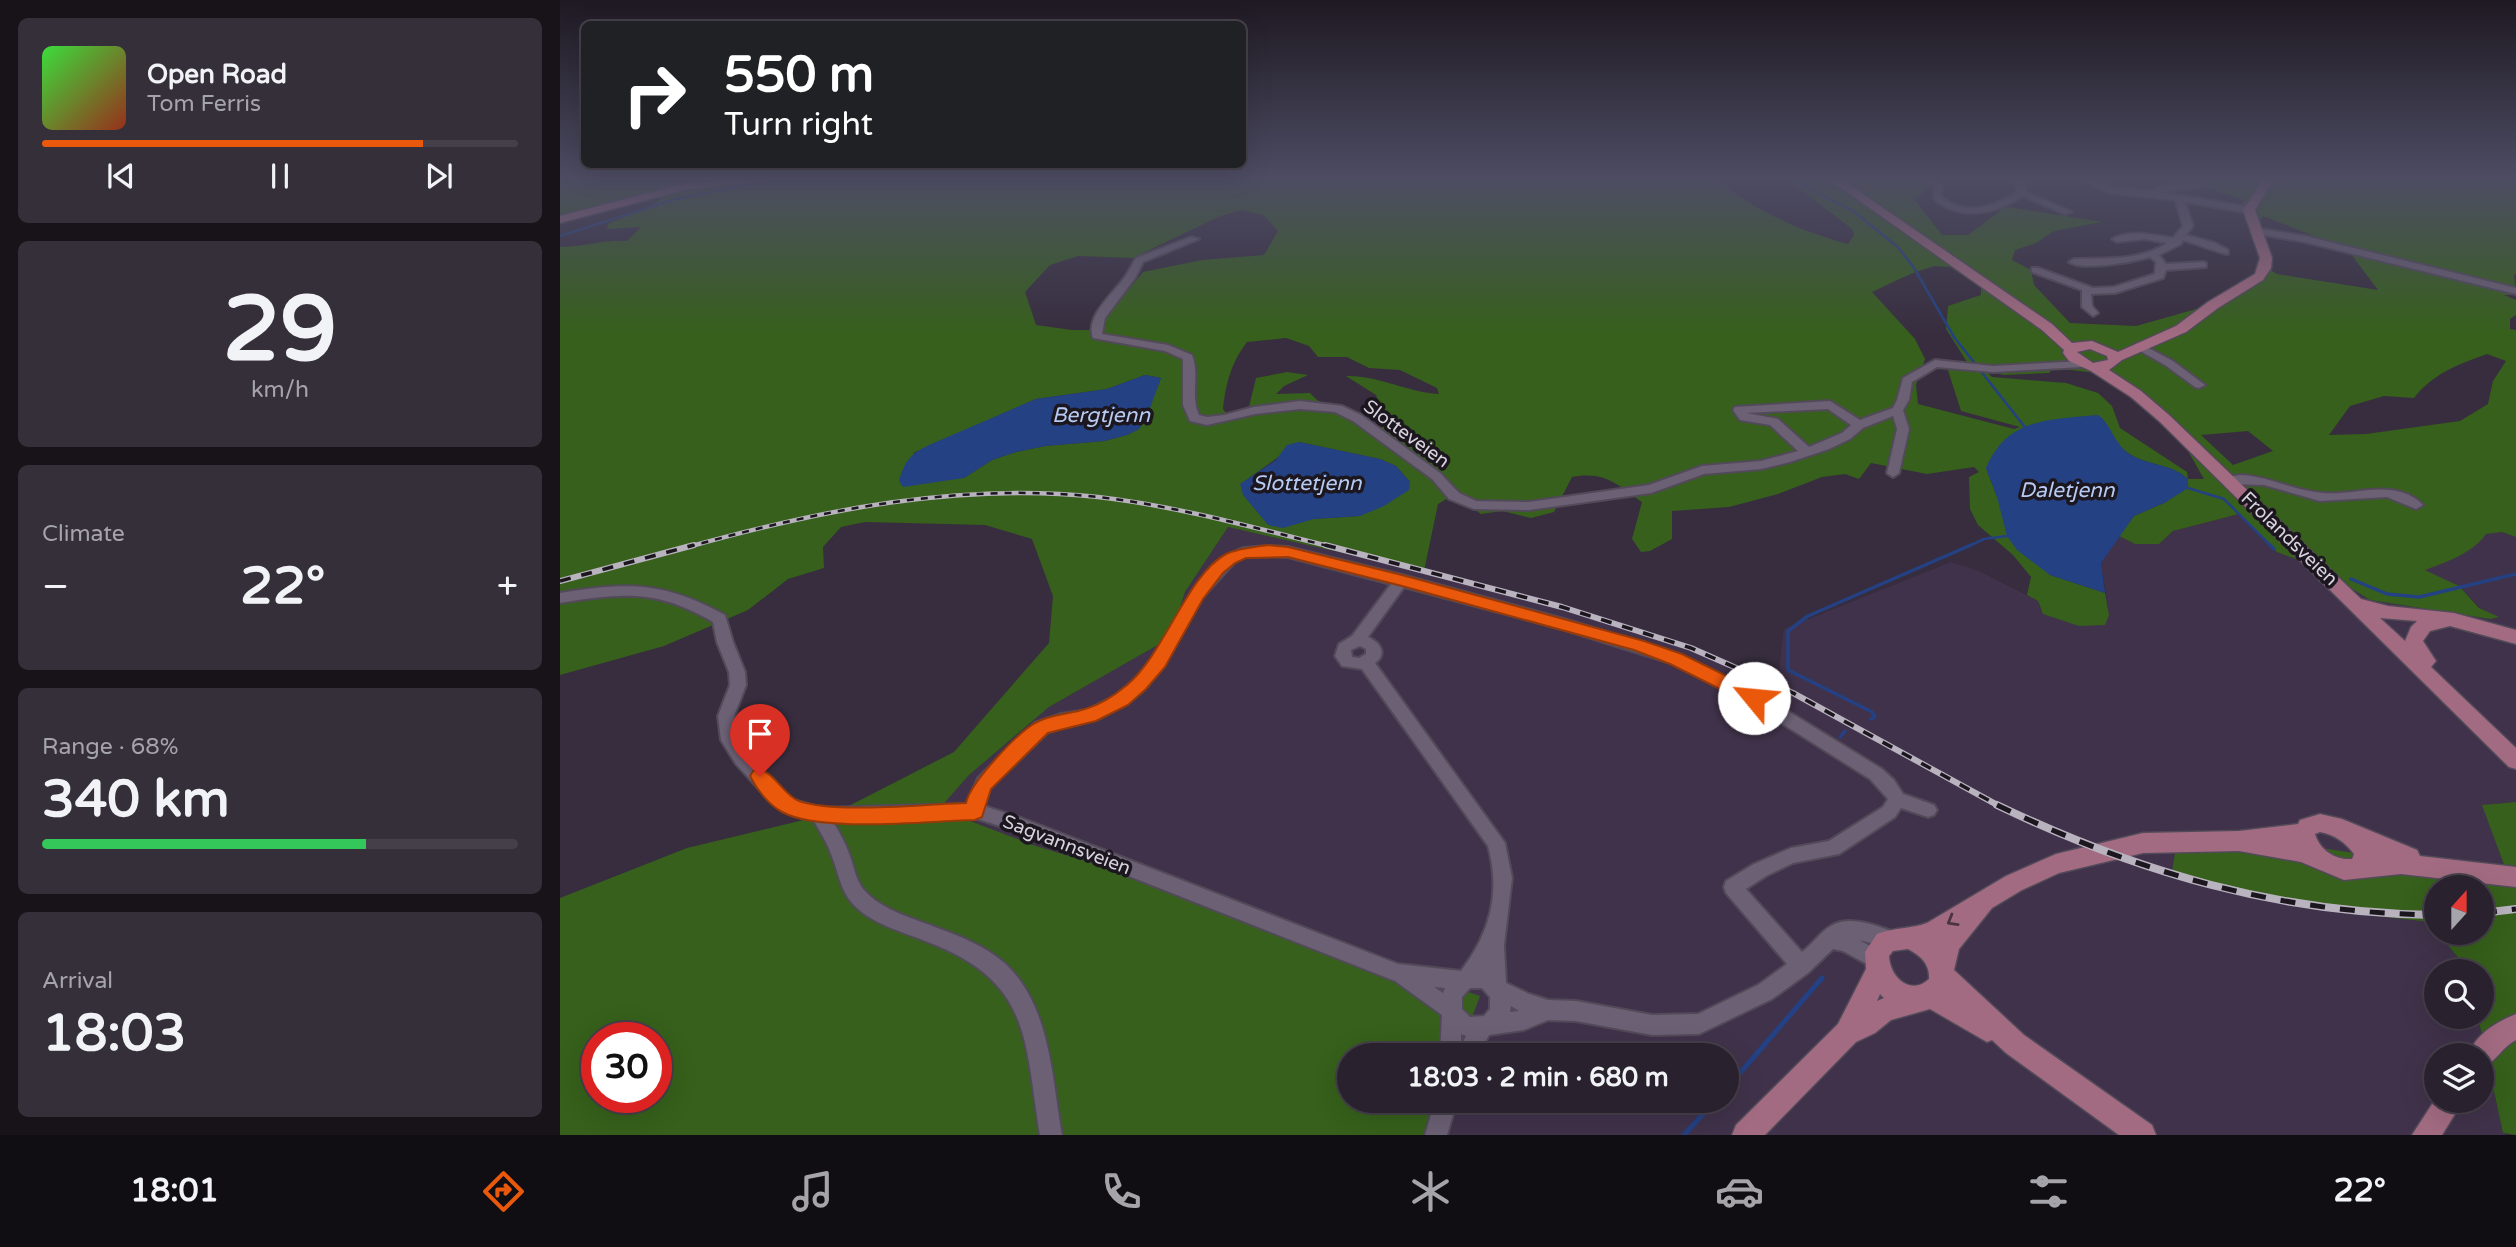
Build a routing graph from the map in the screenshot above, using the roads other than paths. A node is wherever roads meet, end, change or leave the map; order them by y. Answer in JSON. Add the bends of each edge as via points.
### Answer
{"nodes":[{"id":1,"x":1907,"y":230,"type":"edge"},
{"id":2,"x":2186,"y":230,"type":"edge"},
{"id":3,"x":2255,"y":231,"type":"joint"},
{"id":4,"x":1194,"y":239,"type":"dead end"},
{"id":5,"x":2117,"y":239,"type":"dead end"},
{"id":6,"x":2180,"y":239,"type":"junction"},
{"id":7,"x":2225,"y":252,"type":"dead end"},
{"id":8,"x":2152,"y":254,"type":"junction"},
{"id":9,"x":2074,"y":262,"type":"dead end"},
{"id":10,"x":2203,"y":264,"type":"dead end"},
{"id":11,"x":2163,"y":267,"type":"junction"},
{"id":12,"x":2035,"y":270,"type":"dead end"},
{"id":13,"x":2159,"y":286,"type":"dead end"},
{"id":14,"x":2089,"y":289,"type":"junction"},
{"id":15,"x":2115,"y":290,"type":"junction"},
{"id":16,"x":2516,"y":291,"type":"edge"},
{"id":17,"x":2093,"y":313,"type":"dead end"},
{"id":18,"x":2047,"y":327,"type":"junction"},
{"id":19,"x":2086,"y":344,"type":"junction"},
{"id":20,"x":2139,"y":346,"type":"junction"},
{"id":21,"x":2103,"y":348,"type":"junction"},
{"id":22,"x":2070,"y":351,"type":"junction"},
{"id":23,"x":2114,"y":361,"type":"junction"},
{"id":24,"x":2039,"y":366,"type":"junction"},
{"id":25,"x":2089,"y":366,"type":"junction"},
{"id":26,"x":2199,"y":384,"type":"dead end"},
{"id":27,"x":2136,"y":394,"type":"junction"},
{"id":28,"x":1897,"y":410,"type":"junction"},
{"id":29,"x":1859,"y":425,"type":"junction"},
{"id":30,"x":1807,"y":452,"type":"junction"},
{"id":31,"x":1893,"y":473,"type":"dead end"},
{"id":32,"x":2229,"y":480,"type":"junction"},
{"id":33,"x":2416,"y":505,"type":"dead end"},
{"id":34,"x":1402,"y":580,"type":"junction"},
{"id":35,"x":2350,"y":596,"type":"junction"},
{"id":36,"x":560,"y":598,"type":"edge"},
{"id":37,"x":2468,"y":623,"type":"junction"},
{"id":38,"x":2516,"y":637,"type":"edge"},
{"id":39,"x":2468,"y":713,"type":"junction"},
{"id":40,"x":2516,"y":761,"type":"edge"},
{"id":41,"x":1897,"y":799,"type":"junction"},
{"id":42,"x":1928,"y":810,"type":"dead end"},
{"id":43,"x":975,"y":811,"type":"junction"},
{"id":44,"x":820,"y":815,"type":"junction"},
{"id":45,"x":2304,"y":833,"type":"junction"},
{"id":46,"x":2348,"y":833,"type":"junction"},
{"id":47,"x":2239,"y":841,"type":"junction"},
{"id":48,"x":2320,"y":859,"type":"junction"},
{"id":49,"x":2362,"y":866,"type":"junction"},
{"id":50,"x":2435,"y":866,"type":"junction"},
{"id":51,"x":2516,"y":877,"type":"edge"},
{"id":52,"x":1984,"y":901,"type":"junction"},
{"id":53,"x":1495,"y":933,"type":"junction"},
{"id":54,"x":1902,"y":939,"type":"junction"},
{"id":55,"x":1830,"y":940,"type":"junction"},
{"id":56,"x":1801,"y":966,"type":"junction"},
{"id":57,"x":1877,"y":966,"type":"junction"},
{"id":58,"x":1398,"y":973,"type":"junction"},
{"id":59,"x":1465,"y":981,"type":"junction"},
{"id":60,"x":1934,"y":985,"type":"junction"},
{"id":61,"x":1497,"y":988,"type":"junction"},
{"id":62,"x":1548,"y":1010,"type":"junction"},
{"id":63,"x":1452,"y":1011,"type":"junction"},
{"id":64,"x":1485,"y":1026,"type":"junction"},
{"id":65,"x":2516,"y":1027,"type":"edge"},
{"id":66,"x":1847,"y":1033,"type":"junction"},
{"id":67,"x":1451,"y":1043,"type":"edge"},
{"id":68,"x":1474,"y":1043,"type":"edge"},
{"id":69,"x":2491,"y":1043,"type":"edge"},
{"id":70,"x":1442,"y":1113,"type":"edge"},
{"id":71,"x":2441,"y":1113,"type":"edge"},
{"id":72,"x":1051,"y":1135,"type":"edge"},
{"id":73,"x":1436,"y":1135,"type":"edge"},
{"id":74,"x":1746,"y":1135,"type":"edge"},
{"id":75,"x":2143,"y":1135,"type":"edge"},
{"id":76,"x":2426,"y":1135,"type":"edge"}],
"edges":[{"from":1,"to":18,"type":"main road"},
{"from":2,"to":6,"type":"street"},
{"from":3,"to":16,"type":"street"},
{"from":3,"to":20,"type":"main road","via":[[2266,258],[2259,277],[2181,329]]},
{"from":4,"to":30,"type":"street","name":"Slotteveien","via":[[1142,257],[1095,332],[1102,338],[1168,348],[1188,357],[1189,409],[1199,420],[1300,405],[1338,409],[1436,476],[1454,496],[1493,507],[1639,491],[1702,470],[1761,465]]},
{"from":5,"to":6,"type":"street"},
{"from":6,"to":7,"type":"street"},
{"from":6,"to":8,"type":"street"},
{"from":8,"to":9,"type":"street"},
{"from":8,"to":11,"type":"street"},
{"from":10,"to":11,"type":"street"},
{"from":11,"to":15,"type":"street","via":[[2159,276]]},
{"from":12,"to":14,"type":"street"},
{"from":13,"to":15,"type":"street"},
{"from":14,"to":15,"type":"street"},
{"from":14,"to":17,"type":"street","via":[[2087,307]]},
{"from":18,"to":19,"type":"main road"},
{"from":18,"to":22,"type":"main road"},
{"from":19,"to":21,"type":"main road"},
{"from":19,"to":22,"type":"main road"},
{"from":20,"to":21,"type":"main road"},
{"from":20,"to":23,"type":"main road"},
{"from":20,"to":26,"type":"street"},
{"from":21,"to":23,"type":"main road","name":"Frolandsveien"},
{"from":22,"to":24,"type":"street"},
{"from":22,"to":25,"type":"main road","name":"Frolandsveien"},
{"from":23,"to":25,"type":"main road"},
{"from":23,"to":27,"type":"main road","name":"Frolandsveien"},
{"from":24,"to":25,"type":"street"},
{"from":24,"to":28,"type":"street","via":[[1993,369],[1935,363],[1907,380]]},
{"from":25,"to":27,"type":"main road","name":"Frolandsveien"},
{"from":27,"to":32,"type":"main road","name":"Frolandsveien"},
{"from":28,"to":29,"type":"street","name":"Slotteveien"},
{"from":28,"to":31,"type":"street","via":[[1903,429]]},
{"from":29,"to":30,"type":"street","name":"Slotteveien","via":[[1846,436]]},
{"from":29,"to":30,"type":"street","via":[[1830,405],[1739,410],[1744,417],[1774,422]]},
{"from":32,"to":33,"type":"street","name":"Frolandsveien","via":[[2258,479],[2323,498],[2388,492]]},
{"from":32,"to":35,"type":"main road","name":"Frolandsveien"},
{"from":34,"to":41,"type":"street","via":[[1676,659],[1824,739],[1876,774]]},
{"from":34,"to":43,"type":"street","via":[[1288,552],[1244,553],[1230,559],[1197,595],[1158,662],[1139,685],[1090,716],[1041,728],[984,783]]},
{"from":34,"to":53,"type":"street","via":[[1357,641],[1344,648],[1343,656],[1351,664],[1366,663],[1496,843],[1504,888]]},
{"from":35,"to":37,"type":"main road","name":"Frolandsveien","via":[[2385,613]]},
{"from":35,"to":39,"type":"main road","name":"Frolandsveien"},
{"from":36,"to":44,"type":"street","name":"Sagvannsveien","via":[[656,590],[720,619],[738,685],[726,716],[729,740],[776,796],[789,806]]},
{"from":37,"to":38,"type":"main road","name":"Frolandsveien"},
{"from":37,"to":39,"type":"main road","name":"Frolandsveien","via":[[2435,622],[2419,628],[2414,641],[2420,655],[2463,700]]},
{"from":39,"to":40,"type":"main road","name":"Frolandsveien"},
{"from":41,"to":42,"type":"street"},
{"from":41,"to":56,"type":"street","via":[[1889,812],[1833,848],[1791,856],[1733,887]]},
{"from":43,"to":44,"type":"street","name":"Sagvannsveien"},
{"from":43,"to":58,"type":"street","name":"Sagvannsveien"},
{"from":44,"to":72,"type":"street","via":[[859,900],[985,958],[1025,1006],[1038,1047]]},
{"from":45,"to":46,"type":"main road","via":[[2319,823]]},
{"from":45,"to":47,"type":"main road"},
{"from":45,"to":48,"type":"main road"},
{"from":46,"to":49,"type":"main road","via":[[2365,854]]},
{"from":46,"to":50,"type":"main road"},
{"from":47,"to":48,"type":"main road"},
{"from":47,"to":52,"type":"main road","via":[[2143,843],[2056,864]]},
{"from":48,"to":49,"type":"main road","via":[[2348,870]]},
{"from":49,"to":50,"type":"main road","via":[[2384,862]]},
{"from":50,"to":51,"type":"main road"},
{"from":52,"to":54,"type":"main road","one_way":true,"via":[[1935,931]]},
{"from":52,"to":60,"type":"main road","via":[[1950,943]]},
{"from":53,"to":59,"type":"street"},
{"from":53,"to":61,"type":"street"},
{"from":54,"to":55,"type":"street","via":[[1846,930]]},
{"from":54,"to":57,"type":"main road","via":[[1878,951]]},
{"from":54,"to":60,"type":"main road","via":[[1931,950]]},
{"from":55,"to":56,"type":"street"},
{"from":55,"to":57,"type":"street","via":[[1846,943]]},
{"from":56,"to":62,"type":"street","via":[[1765,992],[1699,1024],[1652,1025]]},
{"from":57,"to":60,"type":"main road","via":[[1890,988],[1909,998]]},
{"from":57,"to":66,"type":"main road"},
{"from":58,"to":59,"type":"street","name":"Sagvannsveien"},
{"from":58,"to":63,"type":"street","name":"Sagvannsveien"},
{"from":59,"to":61,"type":"street","via":[[1483,978]]},
{"from":59,"to":63,"type":"street","via":[[1453,993]]},
{"from":60,"to":66,"type":"main road"},
{"from":60,"to":75,"type":"main road"},
{"from":61,"to":62,"type":"street"},
{"from":61,"to":64,"type":"street","via":[[1499,1013]]},
{"from":62,"to":64,"type":"street","via":[[1524,1020]]},
{"from":63,"to":64,"type":"street","via":[[1468,1027]]},
{"from":63,"to":67,"type":"street"},
{"from":64,"to":68,"type":"street"},
{"from":65,"to":69,"type":"main road"},
{"from":66,"to":74,"type":"main road"},
{"from":70,"to":73,"type":"street"},
{"from":71,"to":76,"type":"main road"}]}
